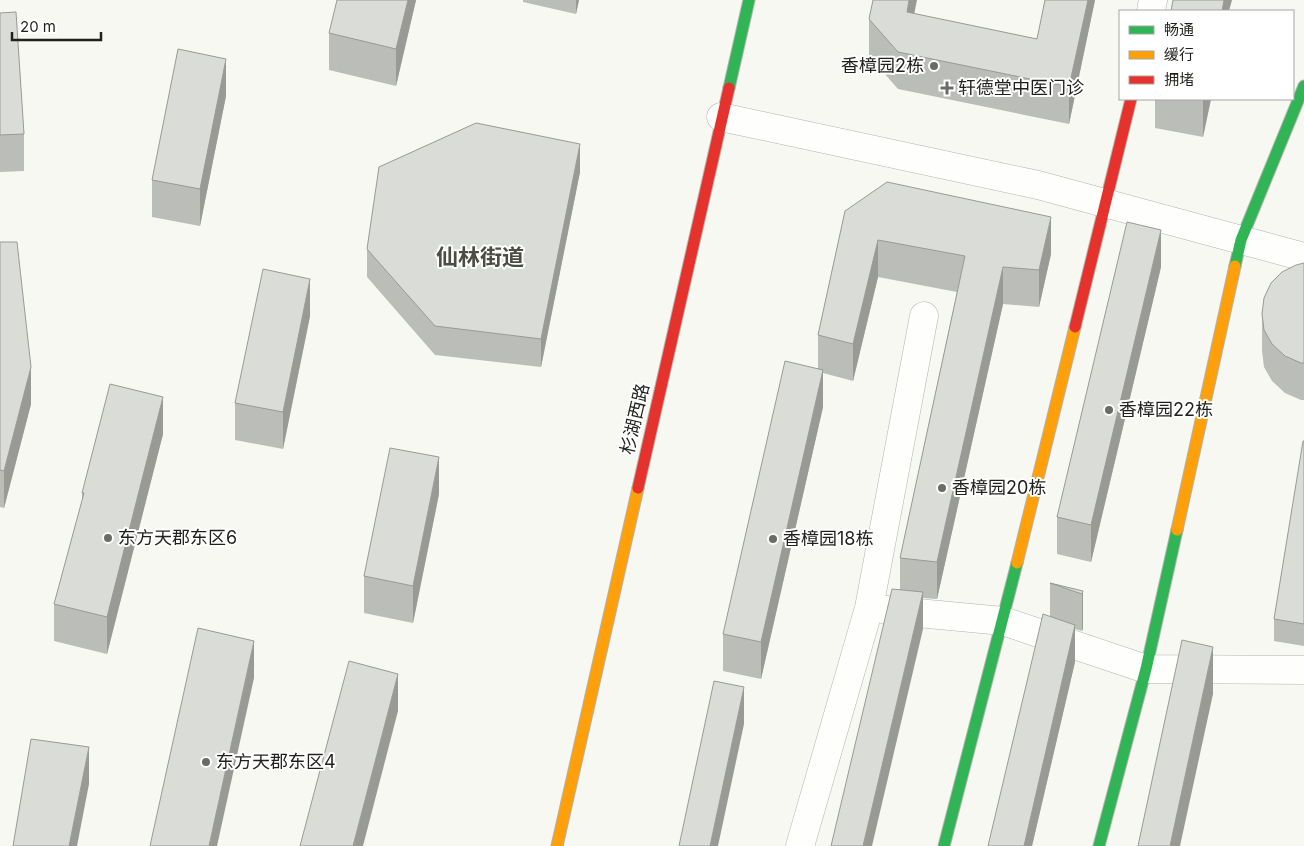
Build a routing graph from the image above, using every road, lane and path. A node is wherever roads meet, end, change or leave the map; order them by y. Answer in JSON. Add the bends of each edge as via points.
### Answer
{"nodes":[{"id":1,"x":749,"y":0,"type":"edge"},
{"id":2,"x":1304,"y":86,"type":"edge"},
{"id":3,"x":1131,"y":100,"type":"edge"},
{"id":4,"x":721,"y":117,"type":"junction"},
{"id":5,"x":1106,"y":203,"type":"junction"},
{"id":6,"x":1241,"y":240,"type":"junction"},
{"id":7,"x":1304,"y":257,"type":"edge"},
{"id":8,"x":924,"y":316,"type":"dead end"},
{"id":9,"x":869,"y":608,"type":"junction"},
{"id":10,"x":1002,"y":621,"type":"junction"},
{"id":11,"x":1146,"y":669,"type":"junction"},
{"id":12,"x":1304,"y":670,"type":"edge"},
{"id":13,"x":557,"y":846,"type":"edge"},
{"id":14,"x":800,"y":846,"type":"edge"},
{"id":15,"x":944,"y":846,"type":"edge"},
{"id":16,"x":1099,"y":846,"type":"edge"}],
"edges":[{"from":1,"to":4,"type":"street","name":"杉湖西路"},
{"from":2,"to":6,"type":"street"},
{"from":3,"to":5,"type":"street"},
{"from":4,"to":5,"type":"street","via":[[1038,185]]},
{"from":4,"to":13,"type":"street","name":"杉湖西路"},
{"from":5,"to":6,"type":"street"},
{"from":5,"to":10,"type":"street"},
{"from":6,"to":7,"type":"street"},
{"from":6,"to":11,"type":"street"},
{"from":8,"to":9,"type":"street"},
{"from":9,"to":10,"type":"street"},
{"from":9,"to":14,"type":"street"},
{"from":10,"to":11,"type":"street"},
{"from":10,"to":15,"type":"street"},
{"from":11,"to":12,"type":"street"},
{"from":11,"to":16,"type":"street"}]}
